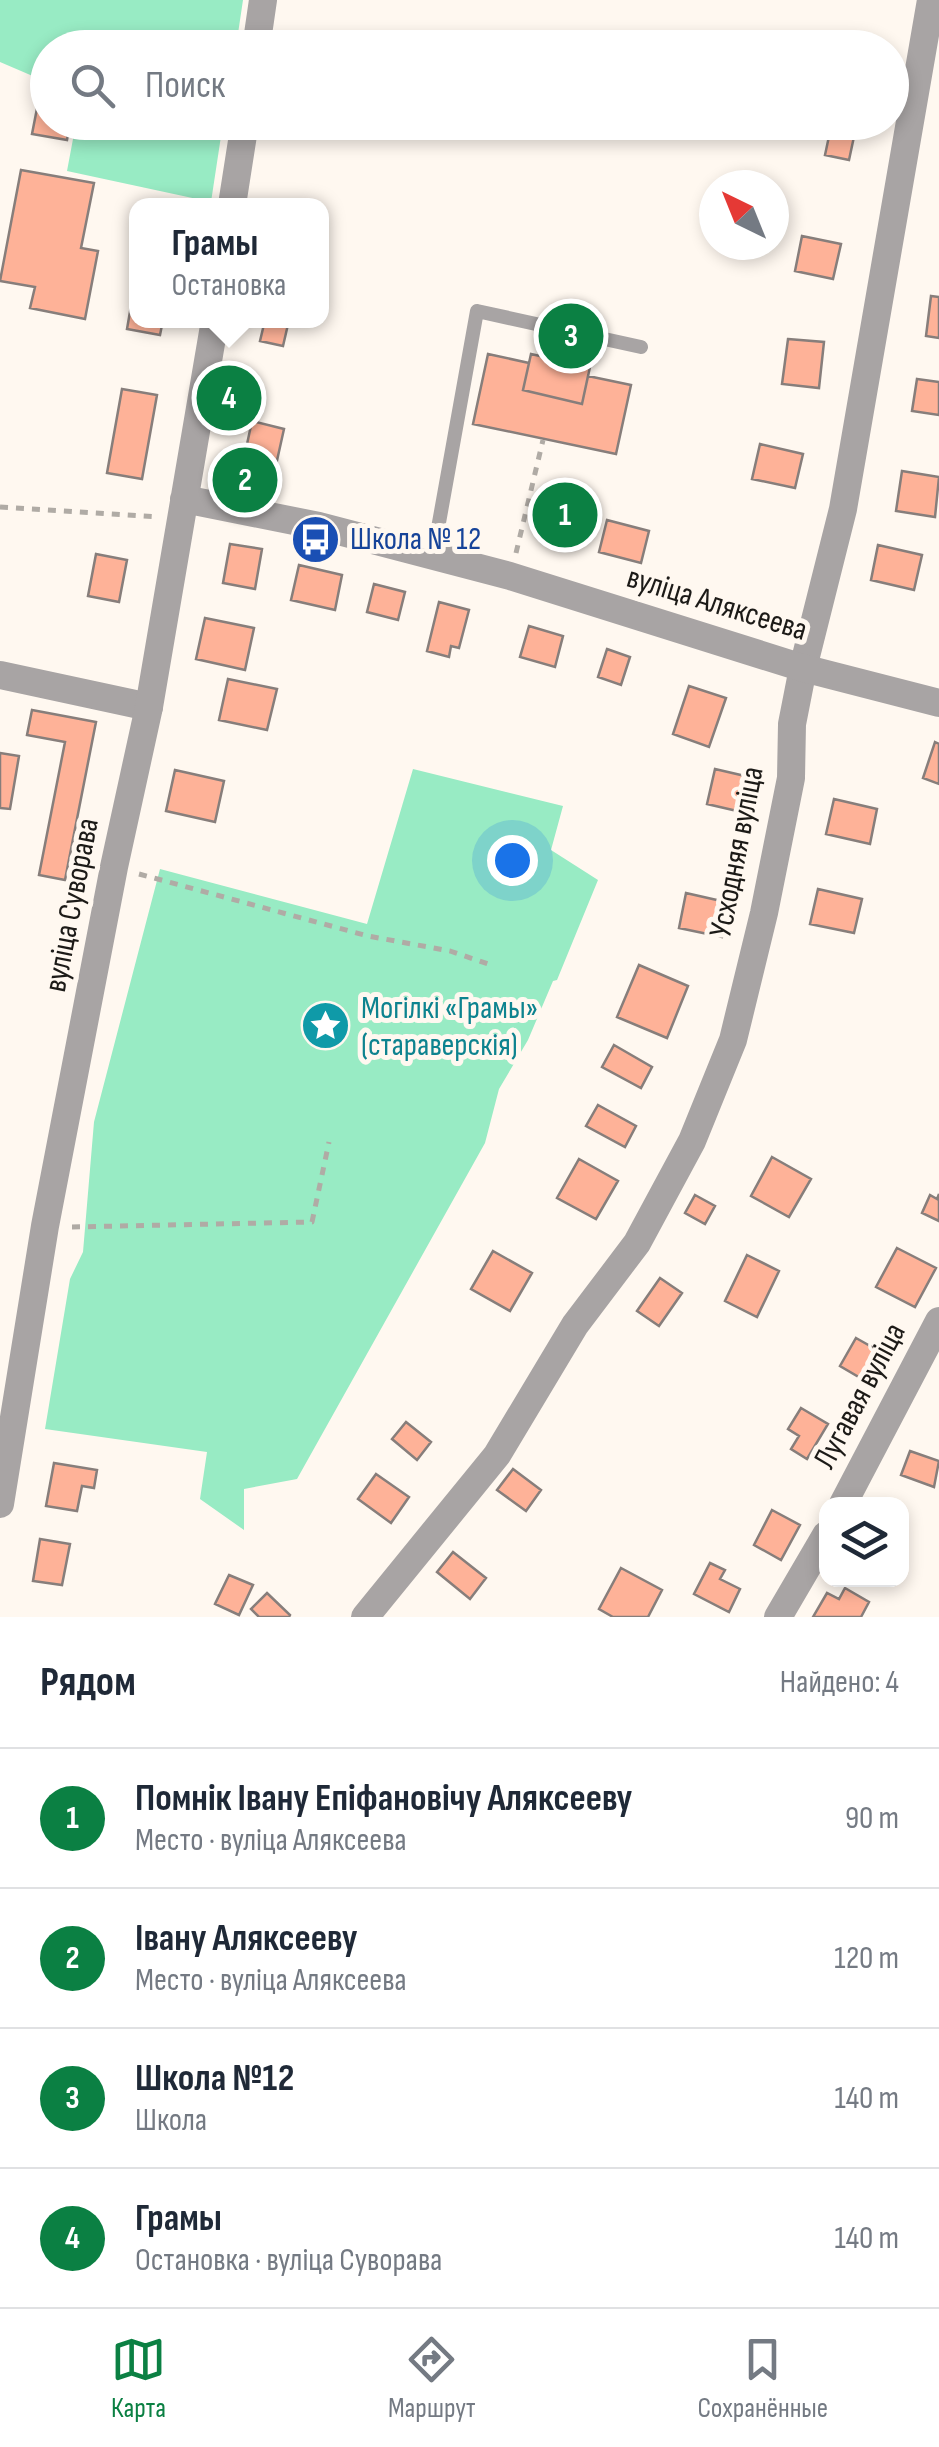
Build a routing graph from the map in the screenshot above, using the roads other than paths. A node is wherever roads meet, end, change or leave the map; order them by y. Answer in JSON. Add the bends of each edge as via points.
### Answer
{"nodes":[{"id":1,"x":264,"y":0,"type":"edge"},
{"id":2,"x":931,"y":0,"type":"edge"},
{"id":3,"x":259,"y":30,"type":"edge"},
{"id":4,"x":909,"y":127,"type":"edge"},
{"id":5,"x":242,"y":140,"type":"edge"},
{"id":6,"x":907,"y":140,"type":"edge"},
{"id":7,"x":233,"y":198,"type":"edge"},
{"id":8,"x":214,"y":328,"type":"edge"},
{"id":9,"x":641,"y":347,"type":"dead end"},
{"id":10,"x":182,"y":508,"type":"junction"},
{"id":11,"x":433,"y":556,"type":"junction"},
{"id":12,"x":803,"y":668,"type":"junction"},
{"id":13,"x":0,"y":675,"type":"edge"},
{"id":14,"x":939,"y":703,"type":"edge"},
{"id":15,"x":149,"y":707,"type":"junction"},
{"id":16,"x":939,"y":1321,"type":"edge"},
{"id":17,"x":847,"y":1497,"type":"edge"},
{"id":18,"x":0,"y":1504,"type":"edge"},
{"id":19,"x":819,"y":1547,"type":"edge"},
{"id":20,"x":365,"y":1617,"type":"edge"},
{"id":21,"x":778,"y":1617,"type":"edge"}],
"edges":[{"from":1,"to":3,"type":"street"},
{"from":2,"to":4,"type":"street","name":"Усходняя вуліца"},
{"from":5,"to":7,"type":"street"},
{"from":6,"to":12,"type":"street","name":"Усходняя вуліца","via":[[843,509]]},
{"from":8,"to":10,"type":"street","name":"вуліца Суворава"},
{"from":9,"to":11,"type":"lane","via":[[477,310]]},
{"from":10,"to":11,"type":"street","name":"вуліца Аляксеева","via":[[319,526]]},
{"from":10,"to":15,"type":"street","name":"вуліца Суворава"},
{"from":11,"to":12,"type":"street","name":"вуліца Аляксеева"},
{"from":12,"to":14,"type":"street","name":"вуліца Аляксеева"},
{"from":12,"to":20,"type":"street","name":"Усходняя вуліца","via":[[764,913],[732,1040],[692,1141],[636,1244],[575,1326],[497,1455]]},
{"from":13,"to":15,"type":"street"},
{"from":15,"to":18,"type":"street","name":"вуліца Суворава","via":[[45,1226]]},
{"from":16,"to":17,"type":"street","name":"Лугавая вуліца"},
{"from":19,"to":21,"type":"street"}]}
